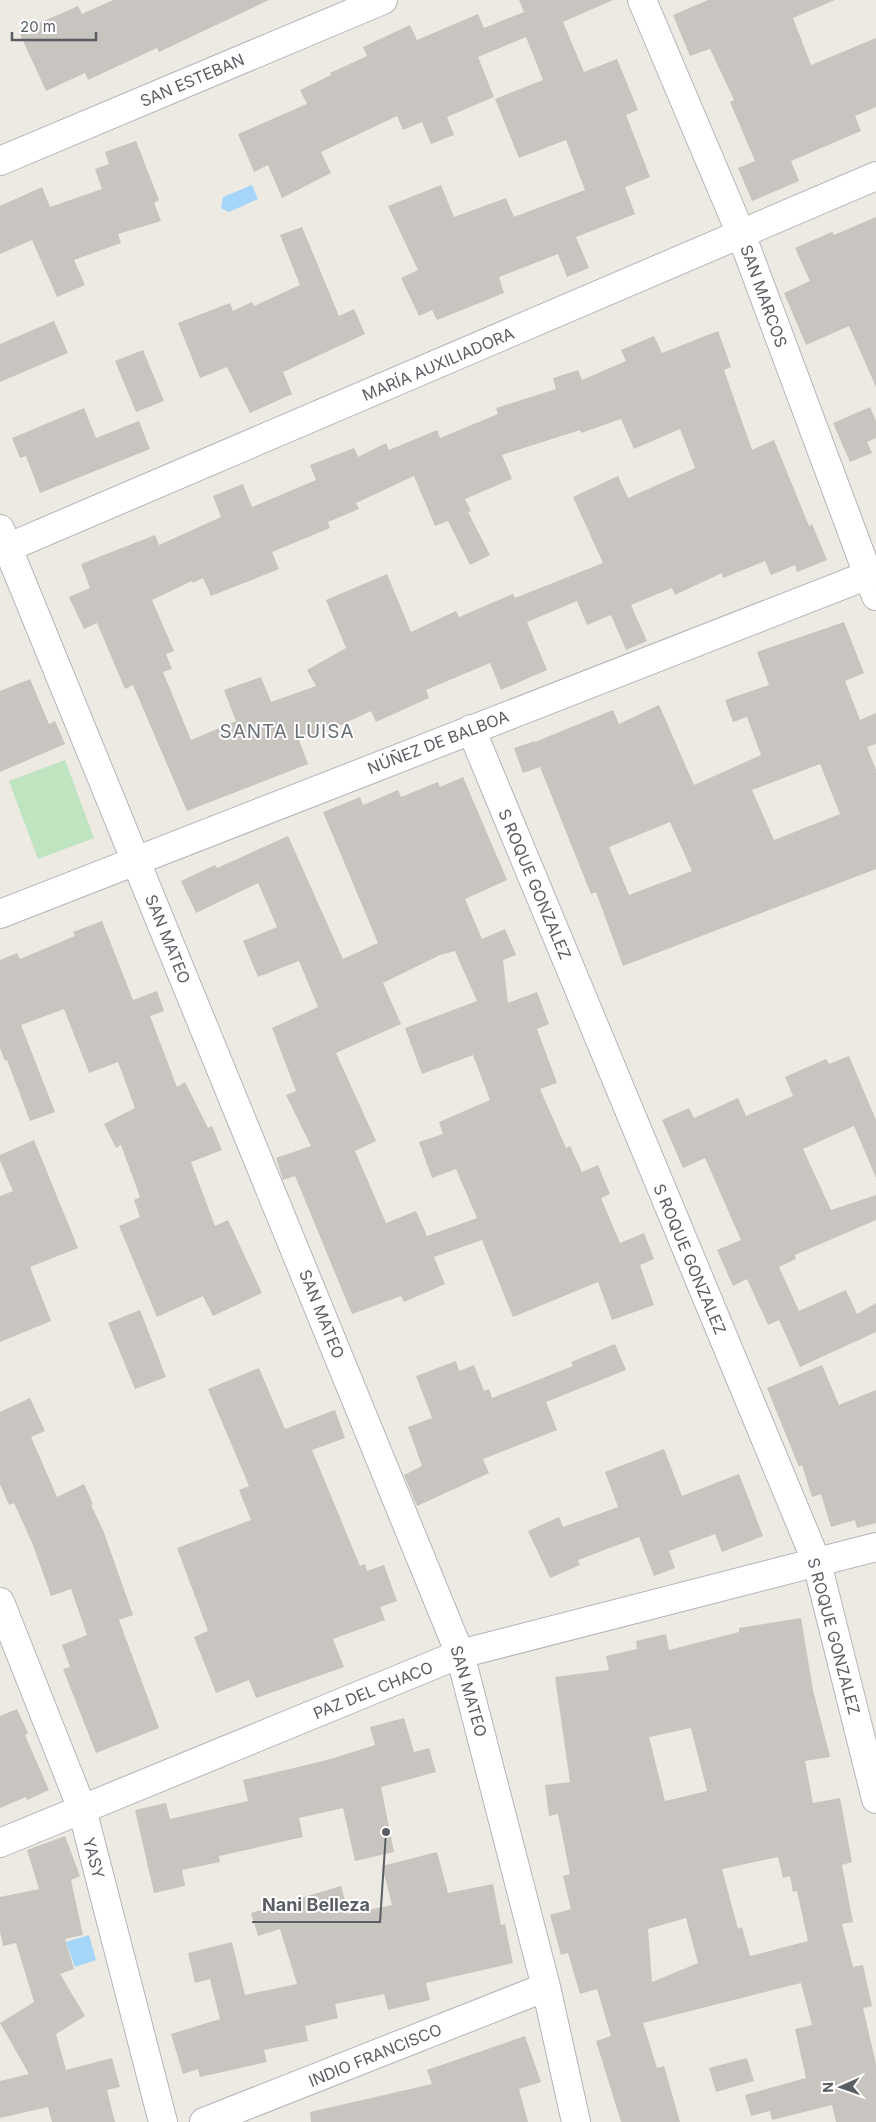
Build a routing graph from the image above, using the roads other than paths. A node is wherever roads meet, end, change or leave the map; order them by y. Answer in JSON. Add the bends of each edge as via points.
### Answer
{"nodes":[{"id":1,"x":383,"y":0,"type":"edge"},
{"id":2,"x":642,"y":0,"type":"edge"},
{"id":3,"x":0,"y":160,"type":"edge"},
{"id":4,"x":876,"y":176,"type":"edge"},
{"id":5,"x":741,"y":234,"type":"junction"},
{"id":6,"x":3,"y":542,"type":"edge"},
{"id":7,"x":873,"y":581,"type":"edge"},
{"id":8,"x":471,"y":729,"type":"junction"},
{"id":9,"x":136,"y":860,"type":"junction"},
{"id":10,"x":0,"y":914,"type":"edge"},
{"id":11,"x":876,"y":1547,"type":"edge"},
{"id":12,"x":817,"y":1563,"type":"junction"},
{"id":13,"x":0,"y":1602,"type":"edge"},
{"id":14,"x":460,"y":1654,"type":"junction"},
{"id":15,"x":876,"y":1799,"type":"edge"},
{"id":16,"x":82,"y":1809,"type":"junction"},
{"id":17,"x":0,"y":1843,"type":"edge"},
{"id":18,"x":546,"y":1987,"type":"junction"},
{"id":19,"x":163,"y":2122,"type":"edge"},
{"id":20,"x":204,"y":2122,"type":"edge"},
{"id":21,"x":576,"y":2122,"type":"edge"}],
"edges":[{"from":1,"to":3,"type":"street","name":"SAN ESTEBAN"},
{"from":2,"to":5,"type":"street","name":"SAN MARCOS"},
{"from":4,"to":5,"type":"street","name":"MARÍA AUXILIADORA"},
{"from":5,"to":6,"type":"street","name":"MARÍA AUXILIADORA"},
{"from":5,"to":7,"type":"street","name":"SAN MARCOS"},
{"from":6,"to":9,"type":"street","name":"SAN MATEO"},
{"from":7,"to":8,"type":"street","name":"NÚÑEZ DE BALBOA"},
{"from":8,"to":9,"type":"street","name":"NÚÑEZ DE BALBOA"},
{"from":8,"to":12,"type":"street","name":"S ROQUE GONZALEZ"},
{"from":9,"to":10,"type":"street","name":"NÚÑEZ DE BALBOA"},
{"from":9,"to":14,"type":"street","name":"SAN MATEO"},
{"from":11,"to":12,"type":"street","name":"PAZ DEL CHACO"},
{"from":12,"to":14,"type":"street","name":"PAZ DEL CHACO"},
{"from":12,"to":15,"type":"street","name":"S ROQUE GONZALEZ"},
{"from":13,"to":16,"type":"street","name":"YASY"},
{"from":14,"to":16,"type":"street","name":"PAZ DEL CHACO"},
{"from":14,"to":18,"type":"street","name":"SAN MATEO"},
{"from":16,"to":17,"type":"street","name":"PAZ DEL CHACO"},
{"from":16,"to":19,"type":"street","name":"YASY"},
{"from":18,"to":20,"type":"street","name":"INDIO FRANCISCO"},
{"from":18,"to":21,"type":"street","name":"SAN MATEO"}]}
